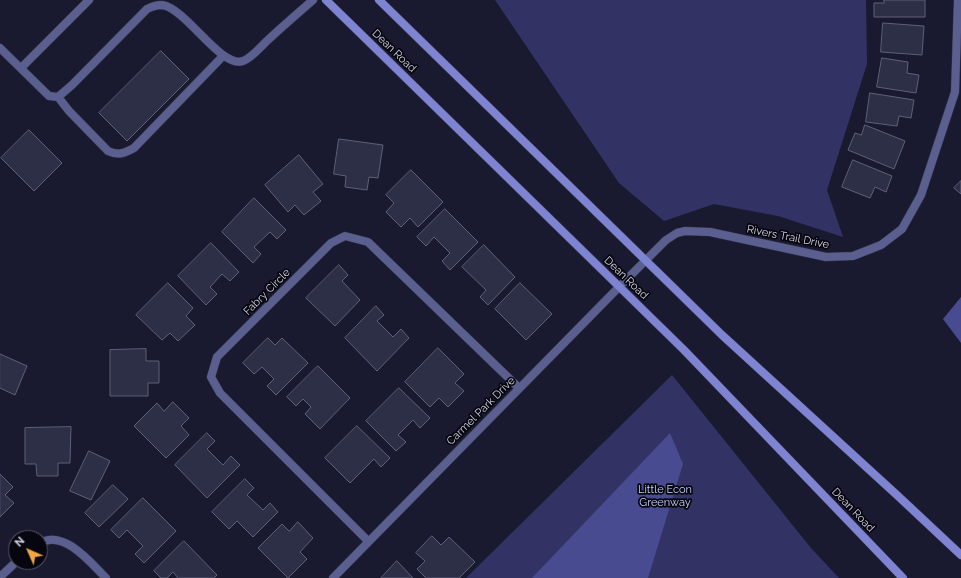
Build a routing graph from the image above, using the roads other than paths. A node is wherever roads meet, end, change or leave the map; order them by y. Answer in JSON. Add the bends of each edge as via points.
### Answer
{"nodes":[{"id":1,"x":89,"y":0,"type":"edge"},
{"id":2,"x":313,"y":0,"type":"edge"},
{"id":3,"x":326,"y":0,"type":"edge"},
{"id":4,"x":380,"y":0,"type":"edge"},
{"id":5,"x":958,"y":0,"type":"edge"},
{"id":6,"x":159,"y":3,"type":"edge"},
{"id":7,"x":0,"y":48,"type":"edge"},
{"id":8,"x":223,"y":56,"type":"junction"},
{"id":9,"x":21,"y":68,"type":"junction"},
{"id":10,"x":958,"y":93,"type":"edge"},
{"id":11,"x":58,"y":97,"type":"junction"},
{"id":12,"x":645,"y":260,"type":"junction"},
{"id":13,"x":619,"y":287,"type":"junction"},
{"id":14,"x":519,"y":388,"type":"junction"},
{"id":15,"x":48,"y":541,"type":"edge"},
{"id":16,"x":368,"y":541,"type":"junction"},
{"id":17,"x":961,"y":556,"type":"edge"},
{"id":18,"x":8,"y":570,"type":"edge"},
{"id":19,"x":0,"y":577,"type":"edge"},
{"id":20,"x":106,"y":578,"type":"edge"},
{"id":21,"x":333,"y":578,"type":"edge"},
{"id":22,"x":903,"y":578,"type":"edge"}],
"edges":[{"from":1,"to":9,"type":"street"},
{"from":2,"to":8,"type":"street","via":[[243,61],[234,62]]},
{"from":3,"to":13,"type":"main road","name":"Dean Road"},
{"from":4,"to":12,"type":"main road"},
{"from":5,"to":10,"type":"street","name":"Rivers Trail Drive"},
{"from":6,"to":8,"type":"street","via":[[177,12]]},
{"from":6,"to":11,"type":"street","via":[[147,9],[72,86]]},
{"from":7,"to":9,"type":"street"},
{"from":8,"to":11,"type":"street","via":[[134,148],[123,153],[113,154],[108,151]]},
{"from":9,"to":11,"type":"street","via":[[49,96]]},
{"from":10,"to":12,"type":"street","name":"Rivers Trail Drive","via":[[921,194],[902,228],[881,245],[853,256],[826,257],[710,232],[685,231],[666,240]]},
{"from":12,"to":13,"type":"street","name":"Carmel Park Drive"},
{"from":12,"to":17,"type":"main road"},
{"from":13,"to":14,"type":"street","name":"Carmel Park Drive"},
{"from":13,"to":22,"type":"main road","name":"Dean Road","via":[[684,350]]},
{"from":14,"to":16,"type":"street","name":"Carmel Park Drive"},
{"from":14,"to":16,"type":"street","name":"Fabry Circle","via":[[368,242],[345,236],[331,243],[217,357],[211,377],[220,393]]},
{"from":15,"to":20,"type":"street","via":[[59,541],[78,549]]},
{"from":16,"to":21,"type":"street","name":"Carmel Park Drive"},
{"from":18,"to":19,"type":"street"}]}
